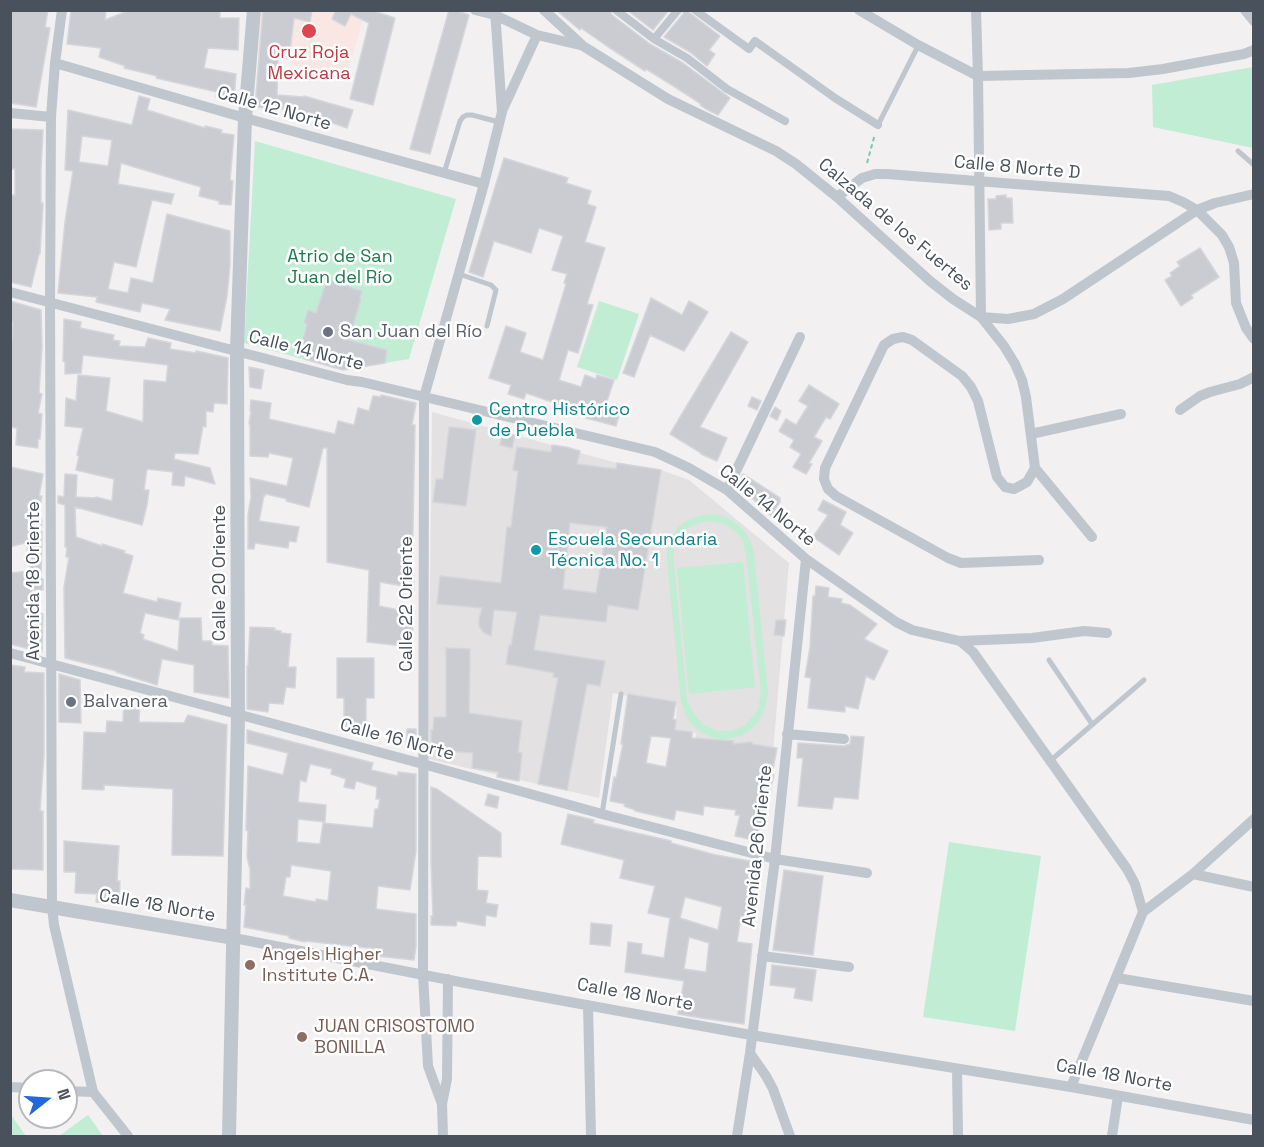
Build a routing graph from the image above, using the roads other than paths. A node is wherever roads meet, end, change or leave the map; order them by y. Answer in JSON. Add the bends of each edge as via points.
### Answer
{"nodes":[{"id":1,"x":62,"y":10,"type":"edge"},
{"id":2,"x":254,"y":10,"type":"edge"},
{"id":3,"x":475,"y":10,"type":"edge"},
{"id":4,"x":544,"y":10,"type":"edge"},
{"id":5,"x":616,"y":10,"type":"edge"},
{"id":6,"x":678,"y":10,"type":"edge"},
{"id":7,"x":696,"y":10,"type":"edge"},
{"id":8,"x":859,"y":10,"type":"edge"},
{"id":9,"x":976,"y":10,"type":"edge"},
{"id":10,"x":1245,"y":10,"type":"edge"},
{"id":11,"x":495,"y":13,"type":"edge"},
{"id":12,"x":1254,"y":21,"type":"edge"},
{"id":13,"x":537,"y":35,"type":"junction"},
{"id":14,"x":654,"y":39,"type":"junction"},
{"id":15,"x":918,"y":45,"type":"junction"},
{"id":16,"x":583,"y":46,"type":"junction"},
{"id":17,"x":1254,"y":50,"type":"edge"},
{"id":18,"x":55,"y":63,"type":"junction"},
{"id":19,"x":978,"y":76,"type":"junction"},
{"id":20,"x":10,"y":113,"type":"edge"},
{"id":21,"x":51,"y":117,"type":"junction"},
{"id":22,"x":501,"y":117,"type":"junction"},
{"id":23,"x":245,"y":118,"type":"junction"},
{"id":24,"x":785,"y":121,"type":"dead end"},
{"id":25,"x":878,"y":125,"type":"joint"},
{"id":26,"x":1238,"y":151,"type":"dead end"},
{"id":27,"x":1254,"y":165,"type":"edge"},
{"id":28,"x":444,"y":173,"type":"junction"},
{"id":29,"x":978,"y":181,"type":"junction"},
{"id":30,"x":484,"y":184,"type":"junction"},
{"id":31,"x":1254,"y":194,"type":"edge"},
{"id":32,"x":837,"y":197,"type":"junction"},
{"id":33,"x":1197,"y":210,"type":"junction"},
{"id":34,"x":459,"y":274,"type":"junction"},
{"id":35,"x":10,"y":292,"type":"edge"},
{"id":36,"x":50,"y":303,"type":"junction"},
{"id":37,"x":981,"y":317,"type":"junction"},
{"id":38,"x":487,"y":326,"type":"dead end"},
{"id":39,"x":800,"y":338,"type":"dead end"},
{"id":40,"x":1254,"y":339,"type":"edge"},
{"id":41,"x":237,"y":350,"type":"junction"},
{"id":42,"x":1254,"y":377,"type":"edge"},
{"id":43,"x":424,"y":397,"type":"junction"},
{"id":44,"x":1180,"y":410,"type":"dead end"},
{"id":45,"x":1121,"y":414,"type":"dead end"},
{"id":46,"x":1031,"y":434,"type":"junction"},
{"id":47,"x":1035,"y":468,"type":"junction"},
{"id":48,"x":727,"y":490,"type":"junction"},
{"id":49,"x":1092,"y":537,"type":"dead end"},
{"id":50,"x":806,"y":559,"type":"junction"},
{"id":51,"x":1039,"y":560,"type":"dead end"},
{"id":52,"x":1107,"y":633,"type":"dead end"},
{"id":53,"x":960,"y":640,"type":"junction"},
{"id":54,"x":10,"y":653,"type":"edge"},
{"id":55,"x":1049,"y":660,"type":"dead end"},
{"id":56,"x":51,"y":663,"type":"junction"},
{"id":57,"x":1144,"y":680,"type":"dead end"},
{"id":58,"x":621,"y":694,"type":"dead end"},
{"id":59,"x":238,"y":715,"type":"junction"},
{"id":60,"x":1092,"y":724,"type":"junction"},
{"id":61,"x":787,"y":734,"type":"junction"},
{"id":62,"x":844,"y":739,"type":"dead end"},
{"id":63,"x":1050,"y":761,"type":"junction"},
{"id":64,"x":423,"y":764,"type":"junction"},
{"id":65,"x":602,"y":814,"type":"junction"},
{"id":66,"x":1254,"y":819,"type":"edge"},
{"id":67,"x":775,"y":859,"type":"junction"},
{"id":68,"x":867,"y":873,"type":"dead end"},
{"id":69,"x":1193,"y":874,"type":"junction"},
{"id":70,"x":1254,"y":887,"type":"edge"},
{"id":71,"x":10,"y":900,"type":"edge"},
{"id":72,"x":52,"y":906,"type":"junction"},
{"id":73,"x":1143,"y":912,"type":"junction"},
{"id":74,"x":234,"y":938,"type":"junction"},
{"id":75,"x":762,"y":956,"type":"junction"},
{"id":76,"x":849,"y":967,"type":"dead end"},
{"id":77,"x":423,"y":974,"type":"junction"},
{"id":78,"x":1117,"y":978,"type":"junction"},
{"id":79,"x":448,"y":980,"type":"junction"},
{"id":80,"x":1254,"y":1001,"type":"edge"},
{"id":81,"x":588,"y":1005,"type":"junction"},
{"id":82,"x":751,"y":1035,"type":"junction"},
{"id":83,"x":750,"y":1053,"type":"junction"},
{"id":84,"x":957,"y":1069,"type":"junction"},
{"id":85,"x":1071,"y":1087,"type":"junction"},
{"id":86,"x":78,"y":1091,"type":"edge"},
{"id":87,"x":93,"y":1092,"type":"junction"},
{"id":88,"x":1118,"y":1095,"type":"junction"},
{"id":89,"x":442,"y":1104,"type":"junction"},
{"id":90,"x":1254,"y":1120,"type":"edge"},
{"id":91,"x":128,"y":1137,"type":"edge"},
{"id":92,"x":229,"y":1137,"type":"edge"},
{"id":93,"x":443,"y":1137,"type":"edge"},
{"id":94,"x":591,"y":1137,"type":"edge"},
{"id":95,"x":737,"y":1137,"type":"edge"},
{"id":96,"x":790,"y":1137,"type":"edge"},
{"id":97,"x":958,"y":1137,"type":"edge"},
{"id":98,"x":1112,"y":1137,"type":"edge"}],
"edges":[{"from":1,"to":18,"type":"street","name":"Avenida 18 Oriente"},
{"from":2,"to":23,"type":"street","name":"Calle 20 Oriente"},
{"from":3,"to":11,"type":"street","name":"Calzada de los Fuertes"},
{"from":4,"to":16,"type":"street","name":"Calzada de los Fuertes"},
{"from":5,"to":14,"type":"street"},
{"from":6,"to":14,"type":"street"},
{"from":7,"to":25,"type":"street","via":[[749,49],[755,41]]},
{"from":8,"to":15,"type":"street"},
{"from":9,"to":19,"type":"street"},
{"from":10,"to":12,"type":"street"},
{"from":11,"to":13,"type":"street","name":"Calzada de los Fuertes"},
{"from":11,"to":22,"type":"street","name":"Calle 22 Oriente"},
{"from":13,"to":16,"type":"street","name":"Calzada de los Fuertes"},
{"from":13,"to":22,"type":"street","name":"Calle 22 Oriente"},
{"from":14,"to":24,"type":"street","via":[[727,89]]},
{"from":15,"to":19,"type":"street"},
{"from":15,"to":25,"type":"lane"},
{"from":16,"to":32,"type":"street","name":"Calzada de los Fuertes","via":[[669,99],[776,151]]},
{"from":17,"to":19,"type":"street","via":[[1129,73]]},
{"from":18,"to":21,"type":"street","name":"Avenida 18 Oriente"},
{"from":18,"to":23,"type":"street","name":"Calle 12 Norte"},
{"from":19,"to":29,"type":"street"},
{"from":20,"to":21,"type":"street"},
{"from":21,"to":36,"type":"street","name":"Avenida 18 Oriente"},
{"from":22,"to":28,"type":"lane","via":[[463,117]]},
{"from":22,"to":30,"type":"street","name":"Calle 22 Oriente"},
{"from":23,"to":28,"type":"street","name":"Calle 12 Norte"},
{"from":23,"to":41,"type":"street","name":"Calle 20 Oriente"},
{"from":26,"to":27,"type":"lane"},
{"from":28,"to":30,"type":"street","name":"Calle 12 Norte"},
{"from":29,"to":32,"type":"street","name":"Calle 8 Norte D","via":[[875,174],[862,178]]},
{"from":29,"to":33,"type":"street","name":"Calle 8 Norte D","via":[[1169,196]]},
{"from":29,"to":37,"type":"street"},
{"from":30,"to":34,"type":"street","name":"Calle 22 Oriente"},
{"from":31,"to":33,"type":"street","name":"Calzada de los Fuertes"},
{"from":32,"to":37,"type":"street","name":"Calzada de los Fuertes","via":[[930,281]]},
{"from":33,"to":37,"type":"street","name":"Calzada de los Fuertes","via":[[1034,314],[1008,319]]},
{"from":33,"to":40,"type":"street","name":"Calle 8 Norte D","via":[[1229,247],[1236,303]]},
{"from":34,"to":38,"type":"lane","via":[[496,290]]},
{"from":34,"to":43,"type":"street","name":"Calle 22 Oriente"},
{"from":35,"to":36,"type":"street","name":"Calle 14 Norte"},
{"from":36,"to":41,"type":"street","name":"Calle 14 Norte"},
{"from":36,"to":56,"type":"street","name":"Avenida 18 Oriente"},
{"from":37,"to":46,"type":"street","via":[[1004,346],[1022,380]]},
{"from":39,"to":48,"type":"street"},
{"from":41,"to":43,"type":"street","name":"Calle 14 Norte"},
{"from":41,"to":59,"type":"street","name":"Calle 20 Oriente"},
{"from":42,"to":44,"type":"street","via":[[1200,396]]},
{"from":43,"to":48,"type":"street","name":"Calle 14 Norte","via":[[655,452]]},
{"from":43,"to":64,"type":"street","name":"Calle 22 Oriente"},
{"from":45,"to":46,"type":"street"},
{"from":46,"to":47,"type":"street"},
{"from":47,"to":49,"type":"street"},
{"from":47,"to":51,"type":"street","via":[[1027,482],[1014,489],[1005,487],[997,477],[971,387],[962,376],[903,337],[884,345],[825,468],[824,478],[836,496],[948,558],[961,562]]},
{"from":48,"to":50,"type":"street","name":"Calle 14 Norte"},
{"from":50,"to":53,"type":"street","name":"Calle 14 Norte","via":[[896,622],[912,630]]},
{"from":50,"to":61,"type":"street","name":"Avenida 26 Oriente"},
{"from":52,"to":53,"type":"street","name":"Calle 14 Norte","via":[[1084,631],[1032,638]]},
{"from":53,"to":63,"type":"street","via":[[973,652]]},
{"from":54,"to":56,"type":"street","name":"Calle 16 Norte"},
{"from":55,"to":60,"type":"lane"},
{"from":56,"to":59,"type":"street","name":"Calle 16 Norte"},
{"from":56,"to":72,"type":"street","name":"Avenida 18 Oriente"},
{"from":57,"to":60,"type":"lane"},
{"from":58,"to":65,"type":"lane"},
{"from":59,"to":64,"type":"street","name":"Calle 16 Norte"},
{"from":59,"to":74,"type":"street","name":"Calle 20 Oriente"},
{"from":60,"to":63,"type":"lane"},
{"from":61,"to":62,"type":"street"},
{"from":61,"to":67,"type":"street","name":"Avenida 26 Oriente"},
{"from":63,"to":73,"type":"street","via":[[1127,869]]},
{"from":64,"to":65,"type":"street","name":"Calle 16 Norte"},
{"from":64,"to":77,"type":"street","name":"Calle 22 Oriente"},
{"from":65,"to":67,"type":"street","name":"Calle 16 Norte"},
{"from":66,"to":69,"type":"street"},
{"from":67,"to":68,"type":"street","name":"Calle 16 Norte"},
{"from":67,"to":75,"type":"street","name":"Avenida 26 Oriente"},
{"from":69,"to":70,"type":"street"},
{"from":69,"to":73,"type":"street"},
{"from":71,"to":72,"type":"street","name":"Calle 18 Norte"},
{"from":72,"to":74,"type":"street","name":"Calle 18 Norte"},
{"from":72,"to":87,"type":"street","name":"Avenida 18 Oriente"},
{"from":73,"to":78,"type":"street"},
{"from":74,"to":77,"type":"street","name":"Calle 18 Norte"},
{"from":74,"to":92,"type":"street","name":"Calle 20 Oriente"},
{"from":75,"to":76,"type":"street"},
{"from":75,"to":82,"type":"street","name":"Avenida 26 Oriente"},
{"from":77,"to":79,"type":"street","name":"Calle 18 Norte"},
{"from":77,"to":89,"type":"street","name":"Calle 22 Oriente","via":[[428,1066]]},
{"from":78,"to":80,"type":"street"},
{"from":78,"to":85,"type":"street"},
{"from":79,"to":81,"type":"street","name":"Calle 18 Norte"},
{"from":79,"to":89,"type":"street","name":"Calle 22 Oriente","via":[[447,1079]]},
{"from":81,"to":82,"type":"street","name":"Calle 18 Norte"},
{"from":81,"to":94,"type":"street"},
{"from":82,"to":83,"type":"street","name":"Avenida 26 Oriente"},
{"from":82,"to":84,"type":"street","name":"Calle 18 Norte"},
{"from":83,"to":95,"type":"street","name":"Avenida 26 Oriente"},
{"from":83,"to":96,"type":"street","via":[[773,1089]]},
{"from":84,"to":85,"type":"street","name":"Calle 18 Norte"},
{"from":84,"to":97,"type":"street"},
{"from":85,"to":88,"type":"street","name":"Calle 18 Norte"},
{"from":86,"to":87,"type":"street"},
{"from":87,"to":91,"type":"street","name":"Avenida 18 Oriente"},
{"from":88,"to":90,"type":"street","name":"Calle 18 Norte"},
{"from":88,"to":98,"type":"street"},
{"from":89,"to":93,"type":"street","name":"Calle 22 Oriente"}]}
